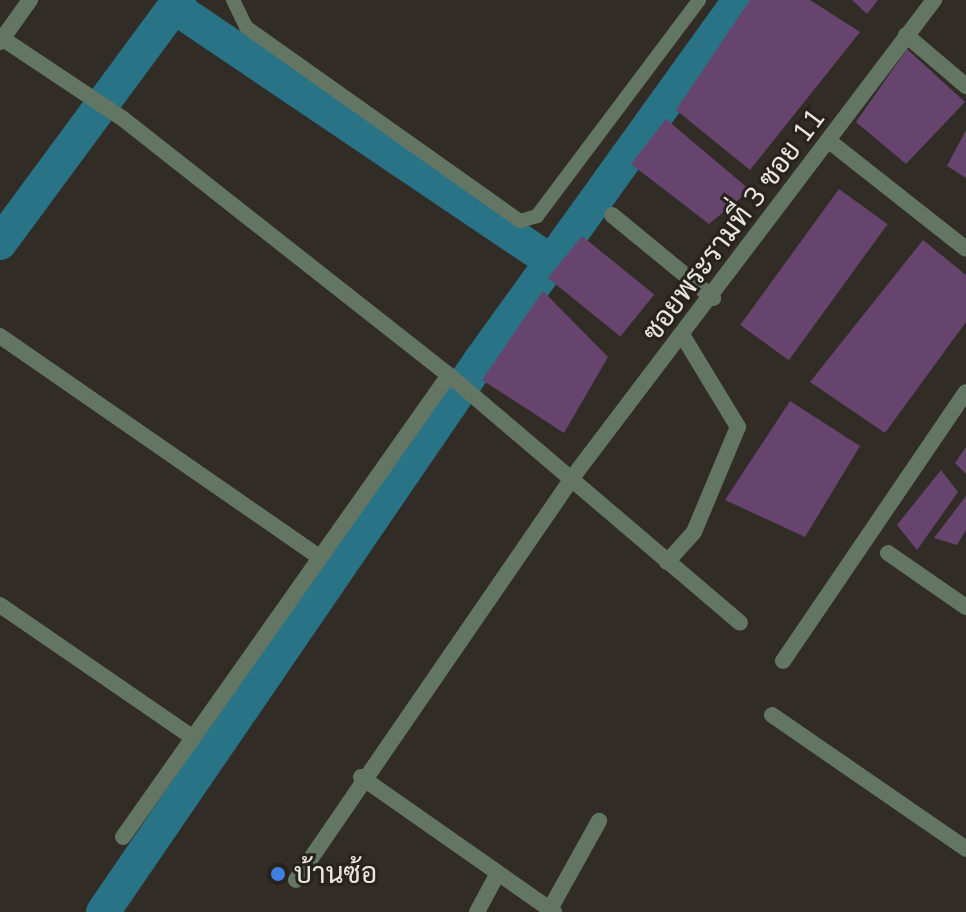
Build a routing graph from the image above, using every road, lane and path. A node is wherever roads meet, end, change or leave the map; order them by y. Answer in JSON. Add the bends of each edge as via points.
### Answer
{"nodes":[{"id":1,"x":30,"y":0,"type":"edge"},
{"id":2,"x":233,"y":0,"type":"edge"},
{"id":3,"x":699,"y":0,"type":"edge"},
{"id":4,"x":934,"y":0,"type":"edge"},
{"id":5,"x":906,"y":35,"type":"junction"},
{"id":6,"x":1,"y":39,"type":"edge"},
{"id":7,"x":966,"y":86,"type":"edge"},
{"id":8,"x":829,"y":141,"type":"junction"},
{"id":9,"x":612,"y":215,"type":"dead end"},
{"id":10,"x":966,"y":249,"type":"edge"},
{"id":11,"x":713,"y":298,"type":"junction"},
{"id":12,"x":0,"y":336,"type":"edge"},
{"id":13,"x":684,"y":338,"type":"junction"},
{"id":14,"x":449,"y":375,"type":"junction"},
{"id":15,"x":966,"y":392,"type":"edge"},
{"id":16,"x":572,"y":478,"type":"junction"},
{"id":17,"x":888,"y":553,"type":"dead end"},
{"id":18,"x":319,"y":557,"type":"junction"},
{"id":19,"x":667,"y":562,"type":"junction"},
{"id":20,"x":0,"y":605,"type":"edge"},
{"id":21,"x":966,"y":607,"type":"edge"},
{"id":22,"x":740,"y":623,"type":"dead end"},
{"id":23,"x":783,"y":661,"type":"dead end"},
{"id":24,"x":772,"y":715,"type":"dead end"},
{"id":25,"x":192,"y":737,"type":"junction"},
{"id":26,"x":361,"y":777,"type":"junction"},
{"id":27,"x":599,"y":821,"type":"dead end"},
{"id":28,"x":123,"y":837,"type":"dead end"},
{"id":29,"x":966,"y":849,"type":"edge"},
{"id":30,"x":498,"y":873,"type":"junction"},
{"id":31,"x":296,"y":880,"type":"dead end"},
{"id":32,"x":552,"y":911,"type":"edge"},
{"id":33,"x":477,"y":912,"type":"edge"}],
"edges":[{"from":1,"to":6,"type":"street"},
{"from":2,"to":3,"type":"lane","via":[[246,27],[520,221],[537,216]]},
{"from":4,"to":5,"type":"street","name":"ซอยพระรามที่ 3 ซอย 11"},
{"from":5,"to":7,"type":"street"},
{"from":5,"to":8,"type":"street","name":"ซอยพระรามที่ 3 ซอย 11"},
{"from":6,"to":14,"type":"street","via":[[122,118]]},
{"from":8,"to":10,"type":"street"},
{"from":8,"to":11,"type":"street","name":"ซอยพระรามที่ 3 ซอย 11"},
{"from":9,"to":11,"type":"street"},
{"from":11,"to":13,"type":"street","name":"ซอยพระรามที่ 3 ซอย 11"},
{"from":12,"to":18,"type":"street"},
{"from":13,"to":16,"type":"street","name":"ซอยพระรามที่ 3 ซอย 11"},
{"from":13,"to":19,"type":"street","via":[[738,427],[694,532]]},
{"from":14,"to":16,"type":"street"},
{"from":14,"to":18,"type":"street"},
{"from":15,"to":23,"type":"street"},
{"from":16,"to":19,"type":"street"},
{"from":16,"to":26,"type":"street","name":"ซอยพระรามที่ 3 ซอย 11"},
{"from":17,"to":21,"type":"street"},
{"from":18,"to":25,"type":"street"},
{"from":19,"to":22,"type":"street"},
{"from":20,"to":25,"type":"street"},
{"from":24,"to":29,"type":"street"},
{"from":25,"to":28,"type":"street"},
{"from":26,"to":30,"type":"street"},
{"from":26,"to":31,"type":"street","name":"ซอยพระรามที่ 3 ซอย 11"},
{"from":27,"to":32,"type":"street"},
{"from":30,"to":32,"type":"street"},
{"from":30,"to":33,"type":"street"}]}
